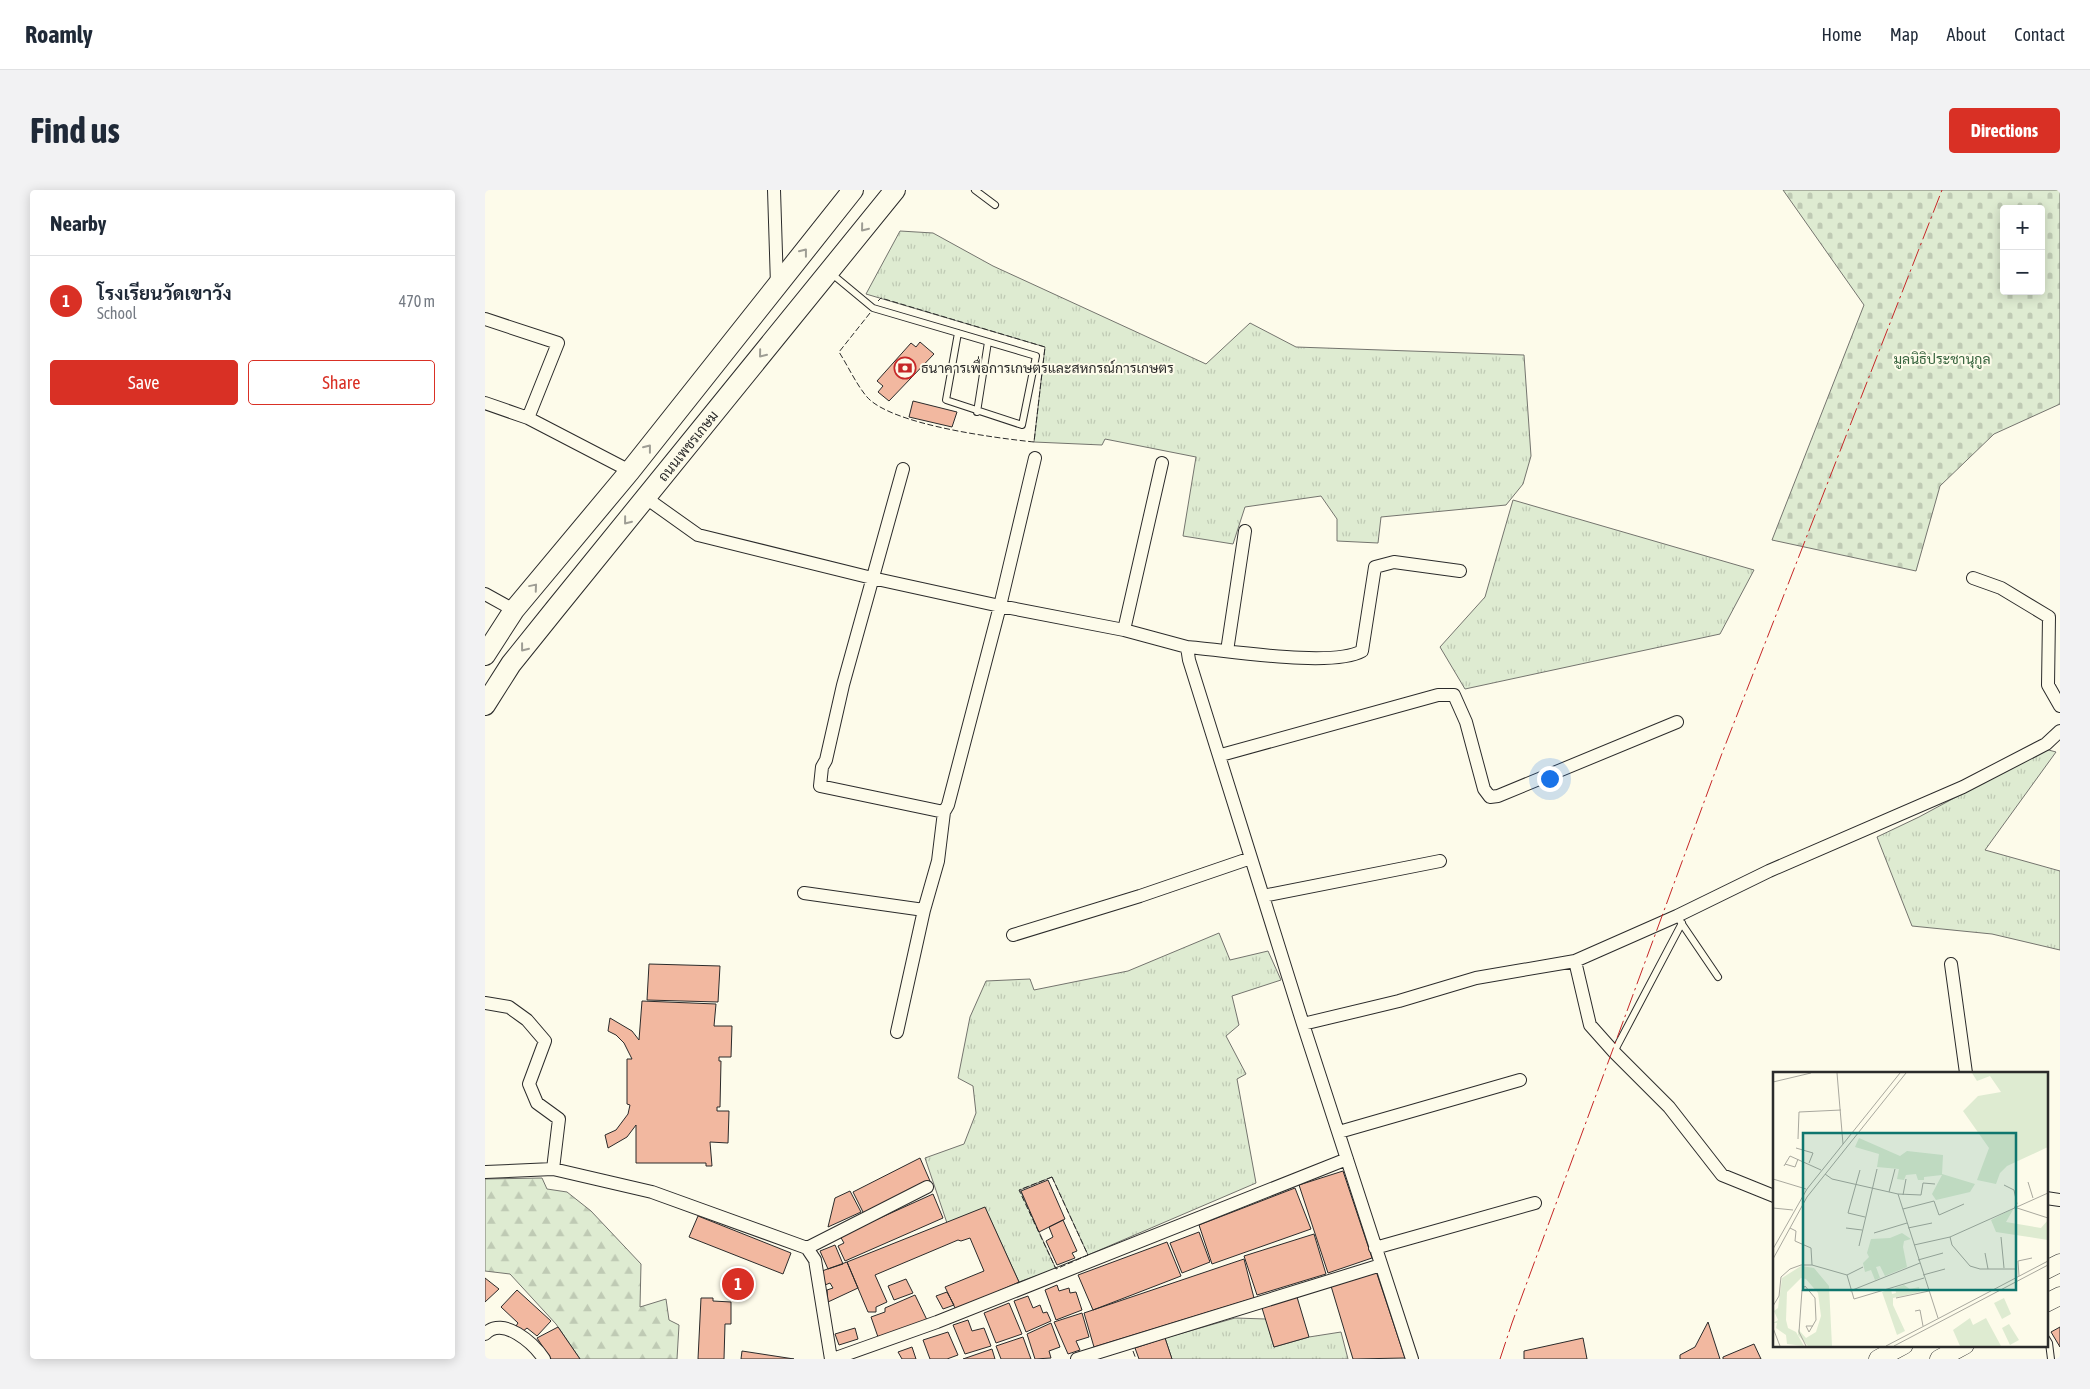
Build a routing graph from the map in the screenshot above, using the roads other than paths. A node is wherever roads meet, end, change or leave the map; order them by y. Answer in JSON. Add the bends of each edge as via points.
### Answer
{"nodes":[{"id":1,"x":773,"y":190,"type":"edge"},
{"id":2,"x":853,"y":190,"type":"edge"},
{"id":3,"x":895,"y":190,"type":"edge"},
{"id":4,"x":975,"y":190,"type":"edge"},
{"id":5,"x":995,"y":205,"type":"dead end"},
{"id":6,"x":829,"y":272,"type":"junction"},
{"id":7,"x":777,"y":285,"type":"junction"},
{"id":8,"x":485,"y":319,"type":"edge"},
{"id":9,"x":958,"y":333,"type":"junction"},
{"id":10,"x":988,"y":342,"type":"junction"},
{"id":11,"x":485,"y":402,"type":"edge"},
{"id":12,"x":977,"y":412,"type":"junction"},
{"id":13,"x":528,"y":418,"type":"junction"},
{"id":14,"x":1035,"y":458,"type":"dead end"},
{"id":15,"x":1162,"y":463,"type":"dead end"},
{"id":16,"x":903,"y":469,"type":"dead end"},
{"id":17,"x":630,"y":471,"type":"junction"},
{"id":18,"x":646,"y":498,"type":"junction"},
{"id":19,"x":1245,"y":531,"type":"dead end"},
{"id":20,"x":1460,"y":571,"type":"dead end"},
{"id":21,"x":872,"y":578,"type":"junction"},
{"id":22,"x":1973,"y":578,"type":"dead end"},
{"id":23,"x":485,"y":594,"type":"edge"},
{"id":24,"x":1000,"y":606,"type":"junction"},
{"id":25,"x":514,"y":610,"type":"junction"},
{"id":26,"x":1124,"y":630,"type":"junction"},
{"id":27,"x":1187,"y":647,"type":"junction"},
{"id":28,"x":1227,"y":651,"type":"junction"},
{"id":29,"x":485,"y":655,"type":"edge"},
{"id":30,"x":485,"y":705,"type":"edge"},
{"id":31,"x":2060,"y":706,"type":"edge"},
{"id":32,"x":1677,"y":722,"type":"dead end"},
{"id":33,"x":2060,"y":731,"type":"edge"},
{"id":34,"x":2046,"y":744,"type":"junction"},
{"id":35,"x":2060,"y":748,"type":"edge"},
{"id":36,"x":1221,"y":755,"type":"junction"},
{"id":37,"x":944,"y":812,"type":"junction"},
{"id":38,"x":1251,"y":858,"type":"junction"},
{"id":39,"x":1440,"y":861,"type":"dead end"},
{"id":40,"x":804,"y":893,"type":"dead end"},
{"id":41,"x":1263,"y":896,"type":"junction"},
{"id":42,"x":925,"y":910,"type":"junction"},
{"id":43,"x":1679,"y":919,"type":"junction"},
{"id":44,"x":1013,"y":934,"type":"dead end"},
{"id":45,"x":1575,"y":961,"type":"junction"},
{"id":46,"x":1951,"y":964,"type":"dead end"},
{"id":47,"x":1718,"y":977,"type":"dead end"},
{"id":48,"x":485,"y":1003,"type":"edge"},
{"id":49,"x":1303,"y":1024,"type":"junction"},
{"id":50,"x":897,"y":1032,"type":"dead end"},
{"id":51,"x":1614,"y":1052,"type":"junction"},
{"id":52,"x":1966,"y":1072,"type":"edge"},
{"id":53,"x":1520,"y":1080,"type":"dead end"},
{"id":54,"x":1339,"y":1132,"type":"junction"},
{"id":55,"x":1347,"y":1159,"type":"junction"},
{"id":56,"x":553,"y":1169,"type":"junction"},
{"id":57,"x":485,"y":1172,"type":"edge"},
{"id":58,"x":927,"y":1187,"type":"dead end"},
{"id":59,"x":1773,"y":1196,"type":"edge"},
{"id":60,"x":2047,"y":1198,"type":"edge"},
{"id":61,"x":2060,"y":1200,"type":"edge"},
{"id":62,"x":1535,"y":1203,"type":"dead end"},
{"id":63,"x":807,"y":1248,"type":"junction"},
{"id":64,"x":1375,"y":1248,"type":"junction"},
{"id":65,"x":2060,"y":1263,"type":"edge"},
{"id":66,"x":1381,"y":1265,"type":"junction"},
{"id":67,"x":2047,"y":1270,"type":"edge"},
{"id":68,"x":2060,"y":1296,"type":"edge"},
{"id":69,"x":2047,"y":1302,"type":"edge"},
{"id":70,"x":485,"y":1334,"type":"edge"},
{"id":71,"x":2047,"y":1340,"type":"edge"},
{"id":72,"x":1902,"y":1346,"type":"edge"},
{"id":73,"x":1963,"y":1346,"type":"edge"},
{"id":74,"x":544,"y":1359,"type":"edge"},
{"id":75,"x":832,"y":1359,"type":"edge"},
{"id":76,"x":1077,"y":1359,"type":"edge"},
{"id":77,"x":1412,"y":1359,"type":"edge"},
{"id":78,"x":1878,"y":1359,"type":"edge"},
{"id":79,"x":1939,"y":1359,"type":"edge"},
{"id":80,"x":2051,"y":1359,"type":"edge"}],
"edges":[{"from":1,"to":7,"type":"street"},
{"from":7,"to":2,"type":"highway","one_way":true},
{"from":3,"to":6,"type":"highway","name":"ถนนเพชรเกษม","one_way":true},
{"from":4,"to":5,"type":"lane"},
{"from":6,"to":9,"type":"lane","via":[[873,308]]},
{"from":6,"to":18,"type":"highway","name":"ถนนเพชรเกษม","one_way":true},
{"from":17,"to":7,"type":"highway","one_way":true},
{"from":8,"to":13,"type":"street","via":[[558,343]]},
{"from":9,"to":10,"type":"lane"},
{"from":9,"to":12,"type":"lane","via":[[946,400]]},
{"from":10,"to":12,"type":"lane"},
{"from":10,"to":12,"type":"lane","via":[[1036,356],[1022,425]]},
{"from":11,"to":13,"type":"street"},
{"from":13,"to":17,"type":"street"},
{"from":14,"to":24,"type":"street"},
{"from":15,"to":26,"type":"street"},
{"from":16,"to":21,"type":"street"},
{"from":25,"to":17,"type":"highway","one_way":true},
{"from":18,"to":21,"type":"street","via":[[698,535]]},
{"from":18,"to":30,"type":"highway","name":"ถนนเพชรเกษม","one_way":true,"via":[[511,664]]},
{"from":19,"to":28,"type":"street"},
{"from":20,"to":28,"type":"street","via":[[1394,562],[1375,567],[1363,651],[1355,655],[1323,659]]},
{"from":21,"to":24,"type":"street"},
{"from":21,"to":37,"type":"street","via":[[821,767],[820,786]]},
{"from":22,"to":31,"type":"street","via":[[2001,588],[2049,618],[2048,685]]},
{"from":23,"to":25,"type":"street"},
{"from":24,"to":26,"type":"street"},
{"from":24,"to":37,"type":"street"},
{"from":25,"to":29,"type":"highway"},
{"from":26,"to":27,"type":"street"},
{"from":27,"to":28,"type":"street"},
{"from":27,"to":36,"type":"street"},
{"from":32,"to":36,"type":"street","via":[[1490,797],[1484,789],[1466,722],[1454,695],[1438,695]]},
{"from":33,"to":34,"type":"street"},
{"from":34,"to":35,"type":"street"},
{"from":34,"to":43,"type":"street","via":[[1963,787],[1769,871]]},
{"from":36,"to":38,"type":"street"},
{"from":37,"to":42,"type":"street","via":[[938,861]]},
{"from":38,"to":41,"type":"street"},
{"from":38,"to":44,"type":"street"},
{"from":39,"to":41,"type":"street"},
{"from":40,"to":42,"type":"street"},
{"from":41,"to":49,"type":"street"},
{"from":42,"to":50,"type":"street"},
{"from":43,"to":45,"type":"street"},
{"from":43,"to":47,"type":"lane"},
{"from":43,"to":51,"type":"lane"},
{"from":45,"to":49,"type":"street","via":[[1476,978]]},
{"from":45,"to":51,"type":"street","via":[[1590,1025]]},
{"from":46,"to":52,"type":"street"},
{"from":48,"to":56,"type":"street","via":[[509,1007],[527,1020],[545,1041],[529,1084],[537,1103],[559,1119]]},
{"from":49,"to":54,"type":"street"},
{"from":51,"to":59,"type":"street","via":[[1669,1107],[1722,1176]]},
{"from":53,"to":54,"type":"street"},
{"from":54,"to":55,"type":"street"},
{"from":55,"to":64,"type":"street"},
{"from":55,"to":75,"type":"street","via":[[937,1322]]},
{"from":56,"to":57,"type":"street"},
{"from":56,"to":63,"type":"street","via":[[652,1192]]},
{"from":58,"to":63,"type":"street"},
{"from":60,"to":61,"type":"street"},
{"from":62,"to":64,"type":"street"},
{"from":63,"to":75,"type":"street","via":[[815,1260]]},
{"from":64,"to":66,"type":"street"},
{"from":65,"to":67,"type":"main road"},
{"from":66,"to":76,"type":"street"},
{"from":66,"to":77,"type":"street"},
{"from":68,"to":69,"type":"main road"},
{"from":70,"to":74,"type":"street","via":[[501,1328],[512,1331]]},
{"from":71,"to":80,"type":"lane"},
{"from":72,"to":78,"type":"main road"},
{"from":73,"to":79,"type":"main road"}]}
